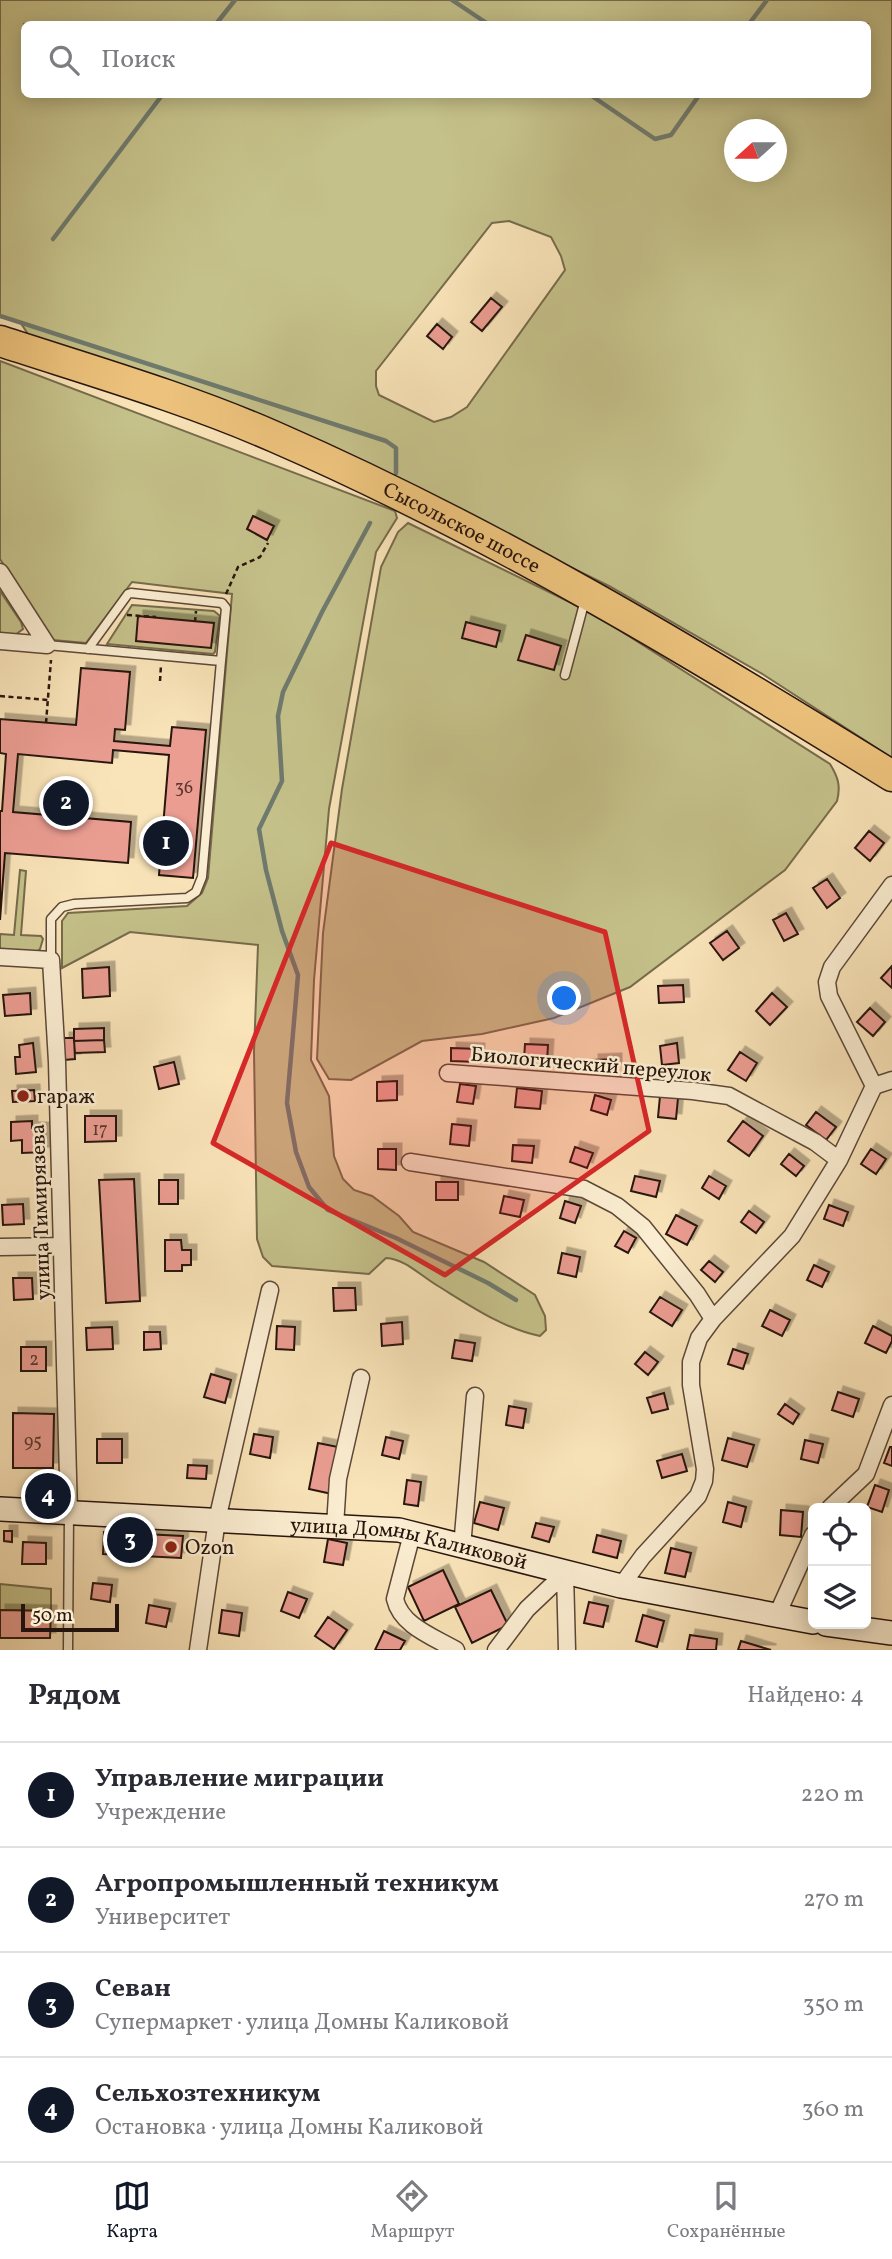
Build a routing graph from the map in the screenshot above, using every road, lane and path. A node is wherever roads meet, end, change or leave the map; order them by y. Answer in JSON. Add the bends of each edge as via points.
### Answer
{"nodes":[{"id":1,"x":0,"y":341,"type":"edge"},
{"id":2,"x":268,"y":542,"type":"dead end"},
{"id":3,"x":0,"y":572,"type":"edge"},
{"id":4,"x":587,"y":592,"type":"junction"},
{"id":5,"x":222,"y":603,"type":"junction"},
{"id":6,"x":114,"y":613,"type":"junction"},
{"id":7,"x":156,"y":617,"type":"dead end"},
{"id":8,"x":0,"y":641,"type":"edge"},
{"id":9,"x":88,"y":649,"type":"junction"},
{"id":10,"x":49,"y":650,"type":"junction"},
{"id":11,"x":163,"y":655,"type":"junction"},
{"id":12,"x":221,"y":661,"type":"junction"},
{"id":13,"x":565,"y":675,"type":"dead end"},
{"id":14,"x":160,"y":681,"type":"dead end"},
{"id":15,"x":0,"y":696,"type":"edge"},
{"id":16,"x":48,"y":700,"type":"junction"},
{"id":17,"x":46,"y":723,"type":"dead end"},
{"id":18,"x":892,"y":776,"type":"edge"},
{"id":19,"x":892,"y":885,"type":"edge"},
{"id":20,"x":0,"y":957,"type":"edge"},
{"id":21,"x":51,"y":960,"type":"junction"},
{"id":22,"x":448,"y":1073,"type":"dead end"},
{"id":23,"x":892,"y":1080,"type":"edge"},
{"id":24,"x":874,"y":1086,"type":"junction"},
{"id":25,"x":839,"y":1160,"type":"junction"},
{"id":26,"x":410,"y":1162,"type":"dead end"},
{"id":27,"x":62,"y":1246,"type":"junction"},
{"id":28,"x":0,"y":1247,"type":"edge"},
{"id":29,"x":270,"y":1290,"type":"dead end"},
{"id":30,"x":713,"y":1318,"type":"junction"},
{"id":31,"x":360,"y":1378,"type":"dead end"},
{"id":32,"x":475,"y":1396,"type":"dead end"},
{"id":33,"x":892,"y":1405,"type":"edge"},
{"id":34,"x":835,"y":1503,"type":"edge"},
{"id":35,"x":0,"y":1510,"type":"edge"},
{"id":36,"x":69,"y":1514,"type":"junction"},
{"id":37,"x":217,"y":1520,"type":"junction"},
{"id":38,"x":335,"y":1526,"type":"junction"},
{"id":39,"x":412,"y":1534,"type":"junction"},
{"id":40,"x":808,"y":1546,"type":"edge"},
{"id":41,"x":461,"y":1547,"type":"junction"},
{"id":42,"x":565,"y":1573,"type":"junction"},
{"id":43,"x":621,"y":1586,"type":"junction"},
{"id":44,"x":777,"y":1615,"type":"junction"},
{"id":45,"x":808,"y":1621,"type":"edge"},
{"id":46,"x":863,"y":1629,"type":"edge"},
{"id":47,"x":892,"y":1633,"type":"edge"},
{"id":48,"x":68,"y":1650,"type":"edge"},
{"id":49,"x":198,"y":1650,"type":"edge"},
{"id":50,"x":456,"y":1650,"type":"edge"},
{"id":51,"x":496,"y":1650,"type":"edge"},
{"id":52,"x":567,"y":1650,"type":"edge"}],
"edges":[{"from":1,"to":4,"type":"highway","name":"Сысольское шоссе","via":[[183,400],[275,437],[419,504]]},
{"from":2,"to":5,"type":"path","via":[[260,557],[238,567]]},
{"from":3,"to":10,"type":"street"},
{"from":4,"to":13,"type":"lane"},
{"from":4,"to":18,"type":"highway","name":"Сысольское шоссе"},
{"from":5,"to":6,"type":"lane","via":[[129,594]]},
{"from":5,"to":12,"type":"lane","via":[[226,608]]},
{"from":6,"to":7,"type":"path"},
{"from":6,"to":9,"type":"lane"},
{"from":8,"to":10,"type":"street"},
{"from":9,"to":10,"type":"lane"},
{"from":9,"to":11,"type":"lane"},
{"from":10,"to":16,"type":"path"},
{"from":11,"to":12,"type":"lane"},
{"from":11,"to":14,"type":"path"},
{"from":12,"to":21,"type":"lane","via":[[202,877],[196,892],[187,898],[62,907],[51,919]]},
{"from":15,"to":16,"type":"path"},
{"from":16,"to":17,"type":"path"},
{"from":19,"to":24,"type":"street","via":[[832,967],[827,982],[829,996]]},
{"from":20,"to":21,"type":"street"},
{"from":21,"to":27,"type":"street","name":"улица Тимирязева"},
{"from":22,"to":25,"type":"street","name":"Биологический переулок","via":[[729,1096]]},
{"from":23,"to":24,"type":"street"},
{"from":24,"to":25,"type":"street"},
{"from":25,"to":30,"type":"street","via":[[792,1236]]},
{"from":26,"to":30,"type":"street","via":[[584,1189],[606,1200],[643,1227]]},
{"from":27,"to":28,"type":"street"},
{"from":27,"to":36,"type":"street","name":"улица Тимирязева"},
{"from":29,"to":37,"type":"street"},
{"from":30,"to":43,"type":"street","via":[[699,1338],[691,1362],[704,1481],[698,1496]]},
{"from":31,"to":38,"type":"street","via":[[338,1479]]},
{"from":32,"to":41,"type":"street"},
{"from":33,"to":34,"type":"street","via":[[866,1474]]},
{"from":35,"to":36,"type":"main road","name":"улица Домны Каликовой"},
{"from":36,"to":37,"type":"main road","name":"улица Домны Каликовой"},
{"from":36,"to":48,"type":"lane"},
{"from":37,"to":38,"type":"main road","name":"улица Домны Каликовой"},
{"from":37,"to":49,"type":"street"},
{"from":38,"to":39,"type":"main road","name":"улица Домны Каликовой"},
{"from":39,"to":41,"type":"main road","name":"улица Домны Каликовой"},
{"from":39,"to":50,"type":"street","via":[[395,1599],[397,1608],[403,1619]]},
{"from":40,"to":44,"type":"street"},
{"from":41,"to":42,"type":"main road","name":"улица Домны Каликовой"},
{"from":42,"to":43,"type":"main road","name":"улица Домны Каликовой"},
{"from":42,"to":51,"type":"street","via":[[527,1609]]},
{"from":42,"to":52,"type":"street"},
{"from":43,"to":44,"type":"main road","name":"улица Домны Каликовой"},
{"from":44,"to":45,"type":"main road","name":"улица Домны Каликовой"},
{"from":46,"to":47,"type":"main road"}]}
